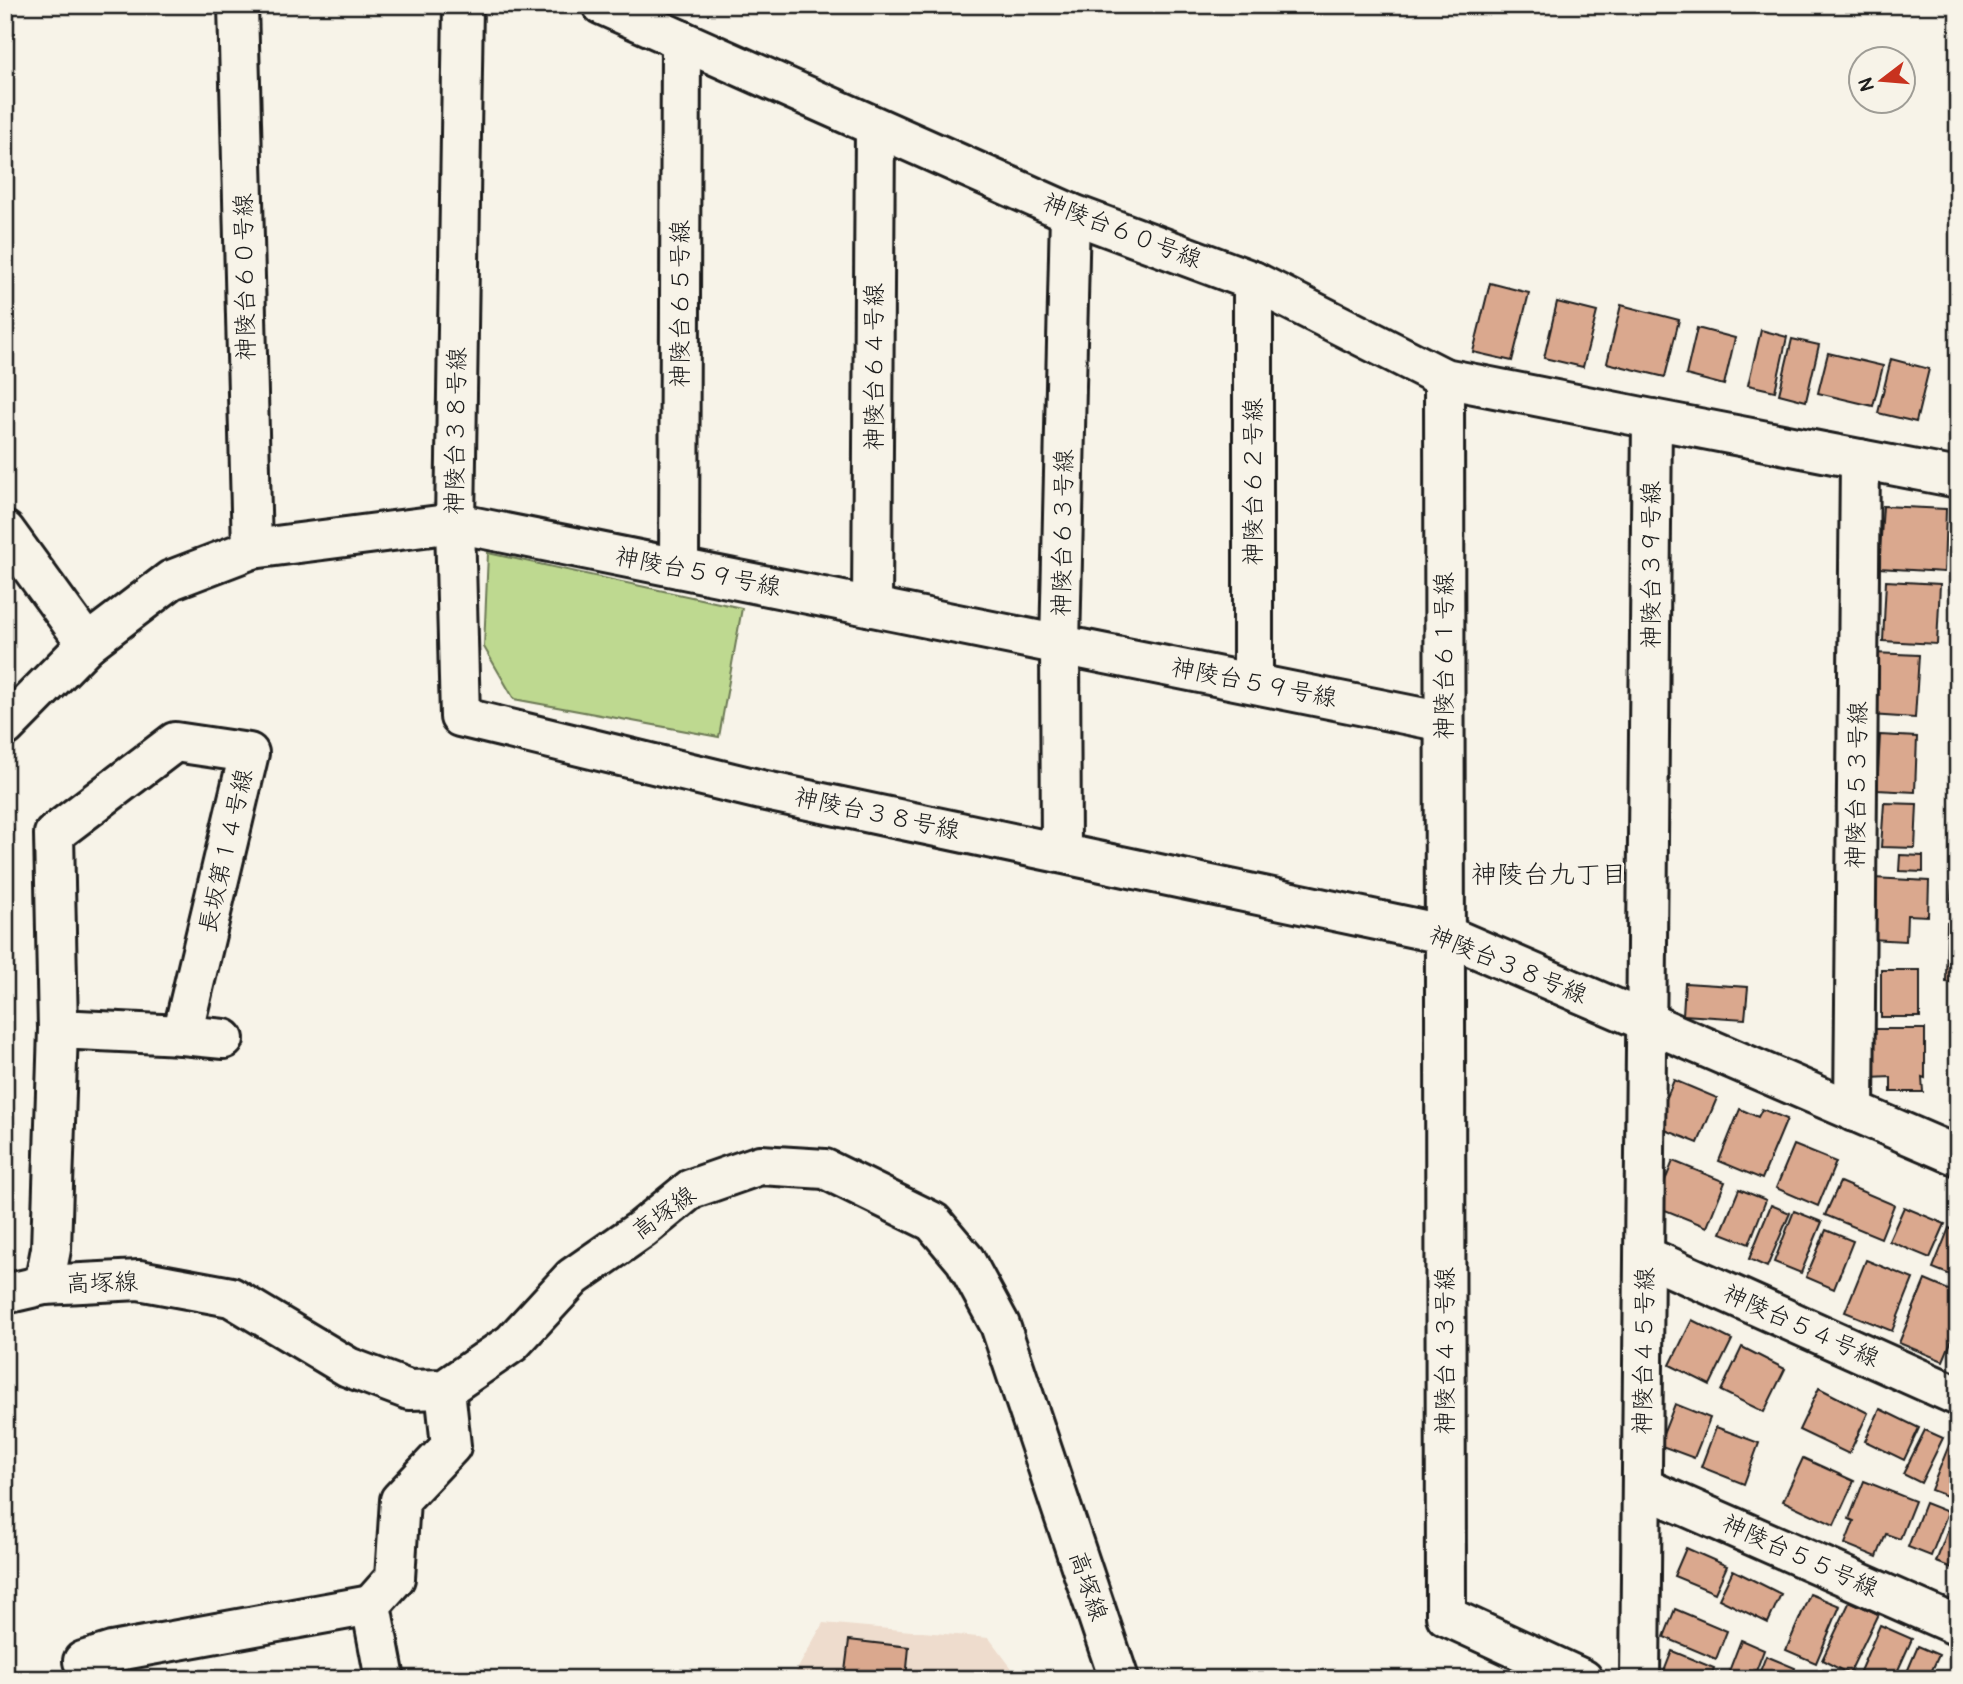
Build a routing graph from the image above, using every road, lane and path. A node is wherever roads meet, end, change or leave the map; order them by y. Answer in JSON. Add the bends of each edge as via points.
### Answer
{"nodes":[{"id":1,"x":238,"y":5,"type":"edge"},
{"id":2,"x":463,"y":5,"type":"edge"},
{"id":3,"x":601,"y":5,"type":"edge"},
{"id":4,"x":681,"y":40,"type":"junction"},
{"id":5,"x":875,"y":127,"type":"junction"},
{"id":6,"x":1070,"y":213,"type":"junction"},
{"id":7,"x":1253,"y":281,"type":"junction"},
{"id":8,"x":1444,"y":379,"type":"junction"},
{"id":9,"x":1652,"y":419,"type":"junction"},
{"id":10,"x":1860,"y":459,"type":"junction"},
{"id":11,"x":1958,"y":478,"type":"edge"},
{"id":12,"x":455,"y":523,"type":"junction"},
{"id":13,"x":5,"y":531,"type":"edge"},
{"id":14,"x":252,"y":549,"type":"junction"},
{"id":15,"x":679,"y":568,"type":"junction"},
{"id":16,"x":872,"y":607,"type":"junction"},
{"id":17,"x":87,"y":644,"type":"junction"},
{"id":18,"x":1060,"y":645,"type":"junction"},
{"id":19,"x":1254,"y":683,"type":"junction"},
{"id":20,"x":1444,"y":722,"type":"junction"},
{"id":21,"x":5,"y":727,"type":"edge"},
{"id":22,"x":1061,"y":853,"type":"junction"},
{"id":23,"x":1443,"y":934,"type":"junction"},
{"id":24,"x":1648,"y":1023,"type":"junction"},
{"id":25,"x":58,"y":1029,"type":"junction"},
{"id":26,"x":181,"y":1035,"type":"junction"},
{"id":27,"x":224,"y":1039,"type":"dead end"},
{"id":28,"x":1854,"y":1112,"type":"junction"},
{"id":29,"x":1958,"y":1156,"type":"edge"},
{"id":30,"x":1645,"y":1256,"type":"junction"},
{"id":31,"x":44,"y":1285,"type":"junction"},
{"id":32,"x":5,"y":1294,"type":"edge"},
{"id":33,"x":445,"y":1389,"type":"junction"},
{"id":34,"x":1958,"y":1396,"type":"edge"},
{"id":35,"x":1642,"y":1487,"type":"junction"},
{"id":36,"x":371,"y":1605,"type":"junction"},
{"id":37,"x":1958,"y":1626,"type":"edge"},
{"id":38,"x":83,"y":1661,"type":"dead end"},
{"id":39,"x":385,"y":1679,"type":"edge"},
{"id":40,"x":1119,"y":1679,"type":"edge"},
{"id":41,"x":1583,"y":1679,"type":"edge"},
{"id":42,"x":1640,"y":1679,"type":"edge"}],
"edges":[{"from":1,"to":14,"type":"street","name":"神陵台６０号線"},
{"from":2,"to":12,"type":"street","name":"神陵台３８号線"},
{"from":3,"to":4,"type":"street","name":"神陵台６０号線"},
{"from":4,"to":5,"type":"street","name":"神陵台６０号線"},
{"from":4,"to":15,"type":"street","name":"神陵台６５号線"},
{"from":5,"to":6,"type":"street","name":"神陵台６０号線"},
{"from":5,"to":16,"type":"street","name":"神陵台６４号線"},
{"from":6,"to":7,"type":"street","name":"神陵台６０号線"},
{"from":6,"to":18,"type":"street","name":"神陵台６３号線"},
{"from":7,"to":8,"type":"street","name":"神陵台６０号線"},
{"from":7,"to":19,"type":"street","name":"神陵台６２号線"},
{"from":8,"to":9,"type":"street","name":"神陵台６０号線"},
{"from":8,"to":20,"type":"street","name":"神陵台６１号線"},
{"from":9,"to":10,"type":"street"},
{"from":9,"to":24,"type":"street","name":"神陵台３９号線"},
{"from":10,"to":11,"type":"street"},
{"from":10,"to":28,"type":"street","name":"神陵台５３号線"},
{"from":12,"to":14,"type":"street","name":"神陵台５９号線"},
{"from":12,"to":15,"type":"street","name":"神陵台５９号線"},
{"from":12,"to":22,"type":"street","name":"神陵台３８号線","via":[[460,717],[761,790]]},
{"from":13,"to":17,"type":"street"},
{"from":14,"to":17,"type":"street","name":"神陵台５９号線","via":[[171,580]]},
{"from":15,"to":16,"type":"street","name":"神陵台５９号線"},
{"from":16,"to":18,"type":"street","name":"神陵台５９号線"},
{"from":17,"to":21,"type":"street","name":"神陵台５９号線"},
{"from":18,"to":19,"type":"street","name":"神陵台５９号線"},
{"from":18,"to":22,"type":"street","name":"神陵台６３号線"},
{"from":19,"to":20,"type":"street","name":"神陵台５９号線"},
{"from":20,"to":23,"type":"street","name":"神陵台６１号線"},
{"from":22,"to":23,"type":"street","name":"神陵台３８号線"},
{"from":23,"to":24,"type":"street","name":"神陵台３８号線"},
{"from":23,"to":41,"type":"street","name":"神陵台４３号線","via":[[1446,1616]]},
{"from":24,"to":28,"type":"street","name":"神陵台３８号線"},
{"from":24,"to":30,"type":"street","name":"神陵台４５号線"},
{"from":25,"to":26,"type":"street"},
{"from":25,"to":26,"type":"street","name":"長坂第１４号線","via":[[54,834],[175,742],[249,752]]},
{"from":25,"to":31,"type":"street","name":"長坂第１４号線","via":[[51,1249]]},
{"from":26,"to":27,"type":"street"},
{"from":28,"to":29,"type":"street","name":"神陵台３８号線"},
{"from":30,"to":34,"type":"street","name":"神陵台５４号線"},
{"from":30,"to":35,"type":"street","name":"神陵台４５号線"},
{"from":31,"to":32,"type":"street","name":"高塚線"},
{"from":31,"to":33,"type":"street","name":"高塚線","via":[[139,1280],[231,1297],[348,1367],[409,1390]]},
{"from":33,"to":36,"type":"street","via":[[451,1446],[400,1500],[395,1578]]},
{"from":33,"to":40,"type":"street","name":"高塚線","via":[[512,1343],[573,1277],[691,1189],[760,1165],[825,1169],[933,1222],[965,1260],[999,1325]]},
{"from":35,"to":37,"type":"street","name":"神陵台５５号線"},
{"from":35,"to":42,"type":"street","name":"神陵台４５号線"},
{"from":36,"to":38,"type":"street"},
{"from":36,"to":39,"type":"street"}]}
